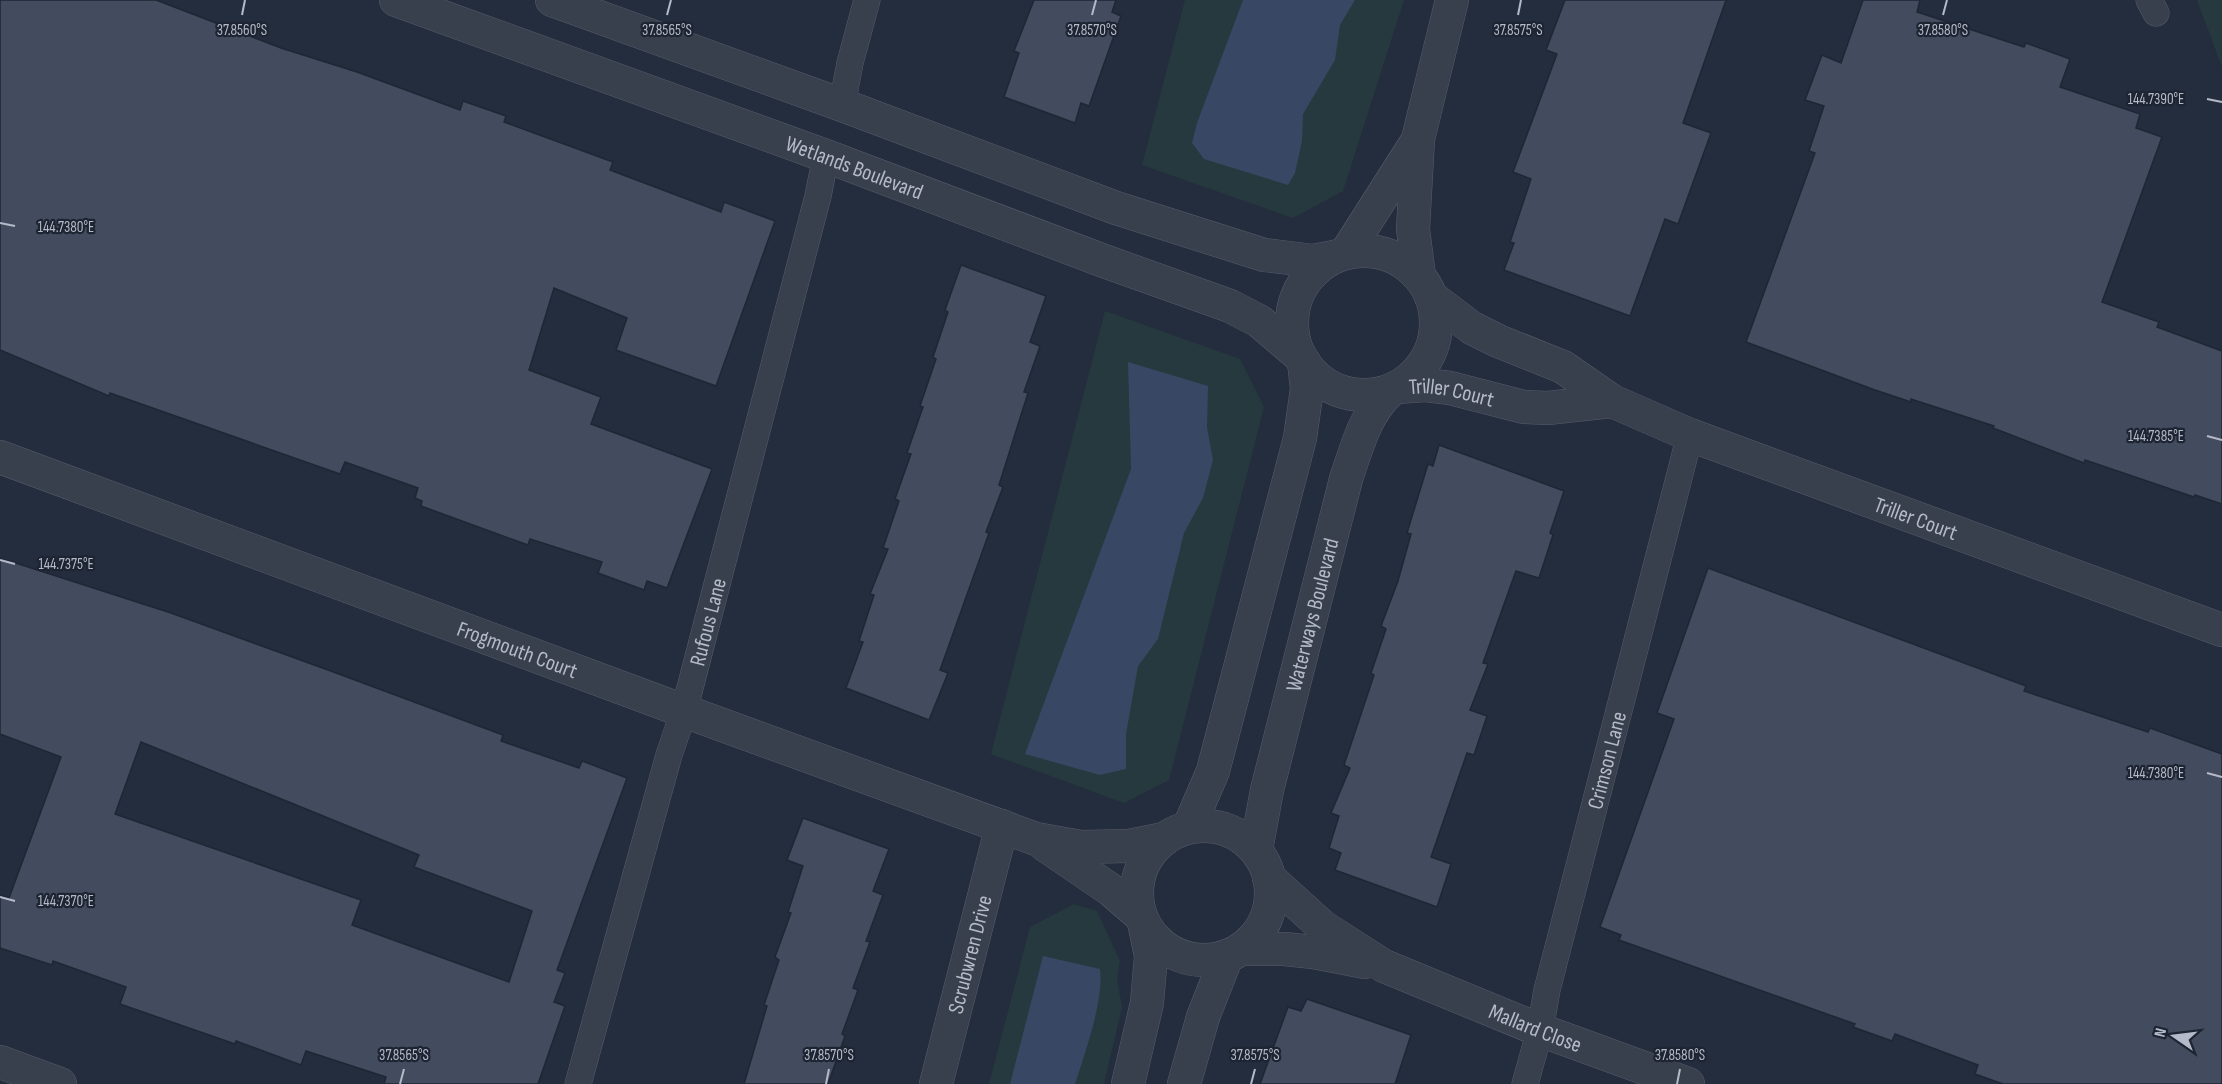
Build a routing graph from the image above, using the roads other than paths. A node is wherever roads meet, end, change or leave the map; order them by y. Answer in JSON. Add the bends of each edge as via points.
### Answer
{"nodes":[{"id":1,"x":396,"y":0,"type":"edge"},
{"id":2,"x":552,"y":0,"type":"edge"},
{"id":3,"x":867,"y":0,"type":"edge"},
{"id":4,"x":1452,"y":0,"type":"edge"},
{"id":5,"x":842,"y":105,"type":"junction"},
{"id":6,"x":1418,"y":139,"type":"junction"},
{"id":7,"x":826,"y":156,"type":"junction"},
{"id":8,"x":1340,"y":255,"type":"junction"},
{"id":9,"x":1425,"y":287,"type":"junction"},
{"id":10,"x":1302,"y":359,"type":"junction"},
{"id":11,"x":1394,"y":388,"type":"junction"},
{"id":12,"x":1612,"y":401,"type":"junction"},
{"id":13,"x":1690,"y":435,"type":"junction"},
{"id":14,"x":0,"y":457,"type":"edge"},
{"id":15,"x":2222,"y":630,"type":"edge"},
{"id":16,"x":684,"y":711,"type":"junction"},
{"id":17,"x":1002,"y":826,"type":"junction"},
{"id":18,"x":1177,"y":833,"type":"junction"},
{"id":19,"x":1036,"y":839,"type":"junction"},
{"id":20,"x":1263,"y":864,"type":"junction"},
{"id":21,"x":1143,"y":921,"type":"junction"},
{"id":22,"x":1234,"y":953,"type":"junction"},
{"id":23,"x":1384,"y":966,"type":"junction"},
{"id":24,"x":1540,"y":1030,"type":"junction"},
{"id":25,"x":0,"y":1062,"type":"edge"},
{"id":26,"x":60,"y":1084,"type":"edge"},
{"id":27,"x":578,"y":1084,"type":"edge"},
{"id":28,"x":936,"y":1084,"type":"edge"},
{"id":29,"x":1128,"y":1084,"type":"edge"},
{"id":30,"x":1184,"y":1084,"type":"edge"},
{"id":31,"x":1525,"y":1084,"type":"edge"},
{"id":32,"x":1688,"y":1084,"type":"edge"}],
"edges":[{"from":1,"to":7,"type":"street","name":"Wetlands Boulevard"},
{"from":2,"to":5,"type":"street"},
{"from":3,"to":5,"type":"lane"},
{"from":4,"to":6,"type":"street"},
{"from":5,"to":8,"type":"street","via":[[1116,208],[1264,255],[1314,261]]},
{"from":6,"to":8,"type":"street"},
{"from":6,"to":9,"type":"street","via":[[1413,229]]},
{"from":7,"to":10,"type":"street","name":"Wetlands Boulevard","via":[[1230,306],[1259,321]]},
{"from":7,"to":16,"type":"lane","name":"Rufous Lane"},
{"from":8,"to":9,"type":"street","via":[[1368,251],[1388,255],[1405,263]]},
{"from":8,"to":10,"type":"street","via":[[1309,276],[1295,302],[1292,333]]},
{"from":9,"to":11,"type":"street","via":[[1436,323],[1432,347],[1416,374]]},
{"from":9,"to":12,"type":"street","name":"Triller Court","via":[[1472,328],[1563,367]]},
{"from":10,"to":11,"type":"street","via":[[1319,380],[1342,392],[1368,395]]},
{"from":10,"to":18,"type":"street","via":[[1307,389],[1300,438],[1213,771]]},
{"from":11,"to":12,"type":"street","name":"Triller Court","via":[[1450,388],[1548,408]]},
{"from":11,"to":20,"type":"street","name":"Waterways Boulevard","via":[[1372,410],[1346,479],[1267,790]]},
{"from":12,"to":13,"type":"street","name":"Triller Court"},
{"from":13,"to":15,"type":"street","name":"Triller Court"},
{"from":13,"to":24,"type":"lane","name":"Crimson Lane"},
{"from":14,"to":16,"type":"street","name":"Frogmouth Court"},
{"from":16,"to":17,"type":"street","name":"Frogmouth Court"},
{"from":16,"to":27,"type":"lane","name":"Rufous Lane"},
{"from":17,"to":19,"type":"street","name":"Frogmouth Court"},
{"from":17,"to":28,"type":"street","name":"Scrubwren Drive"},
{"from":18,"to":19,"type":"street","name":"Frogmouth Court","via":[[1129,846],[1081,847]]},
{"from":18,"to":20,"type":"street","via":[[1208,825],[1225,829],[1242,837]]},
{"from":18,"to":21,"type":"street","via":[[1152,850],[1143,865],[1137,898]]},
{"from":19,"to":21,"type":"street","name":"Frogmouth Court","via":[[1111,890]]},
{"from":20,"to":22,"type":"street","via":[[1270,898],[1266,918],[1256,935]]},
{"from":20,"to":23,"type":"street","name":"Mallard Close","via":[[1323,927]]},
{"from":21,"to":22,"type":"street","via":[[1156,942],[1172,953],[1209,961]]},
{"from":21,"to":29,"type":"street","via":[[1151,956],[1147,1003]]},
{"from":22,"to":23,"type":"street","name":"Mallard Close","via":[[1284,949]]},
{"from":22,"to":30,"type":"street","via":[[1203,1017]]},
{"from":23,"to":24,"type":"street","name":"Mallard Close"},
{"from":24,"to":31,"type":"lane","name":"Crimson Lane"},
{"from":24,"to":32,"type":"street","name":"Mallard Close"},
{"from":25,"to":26,"type":"street"}]}
